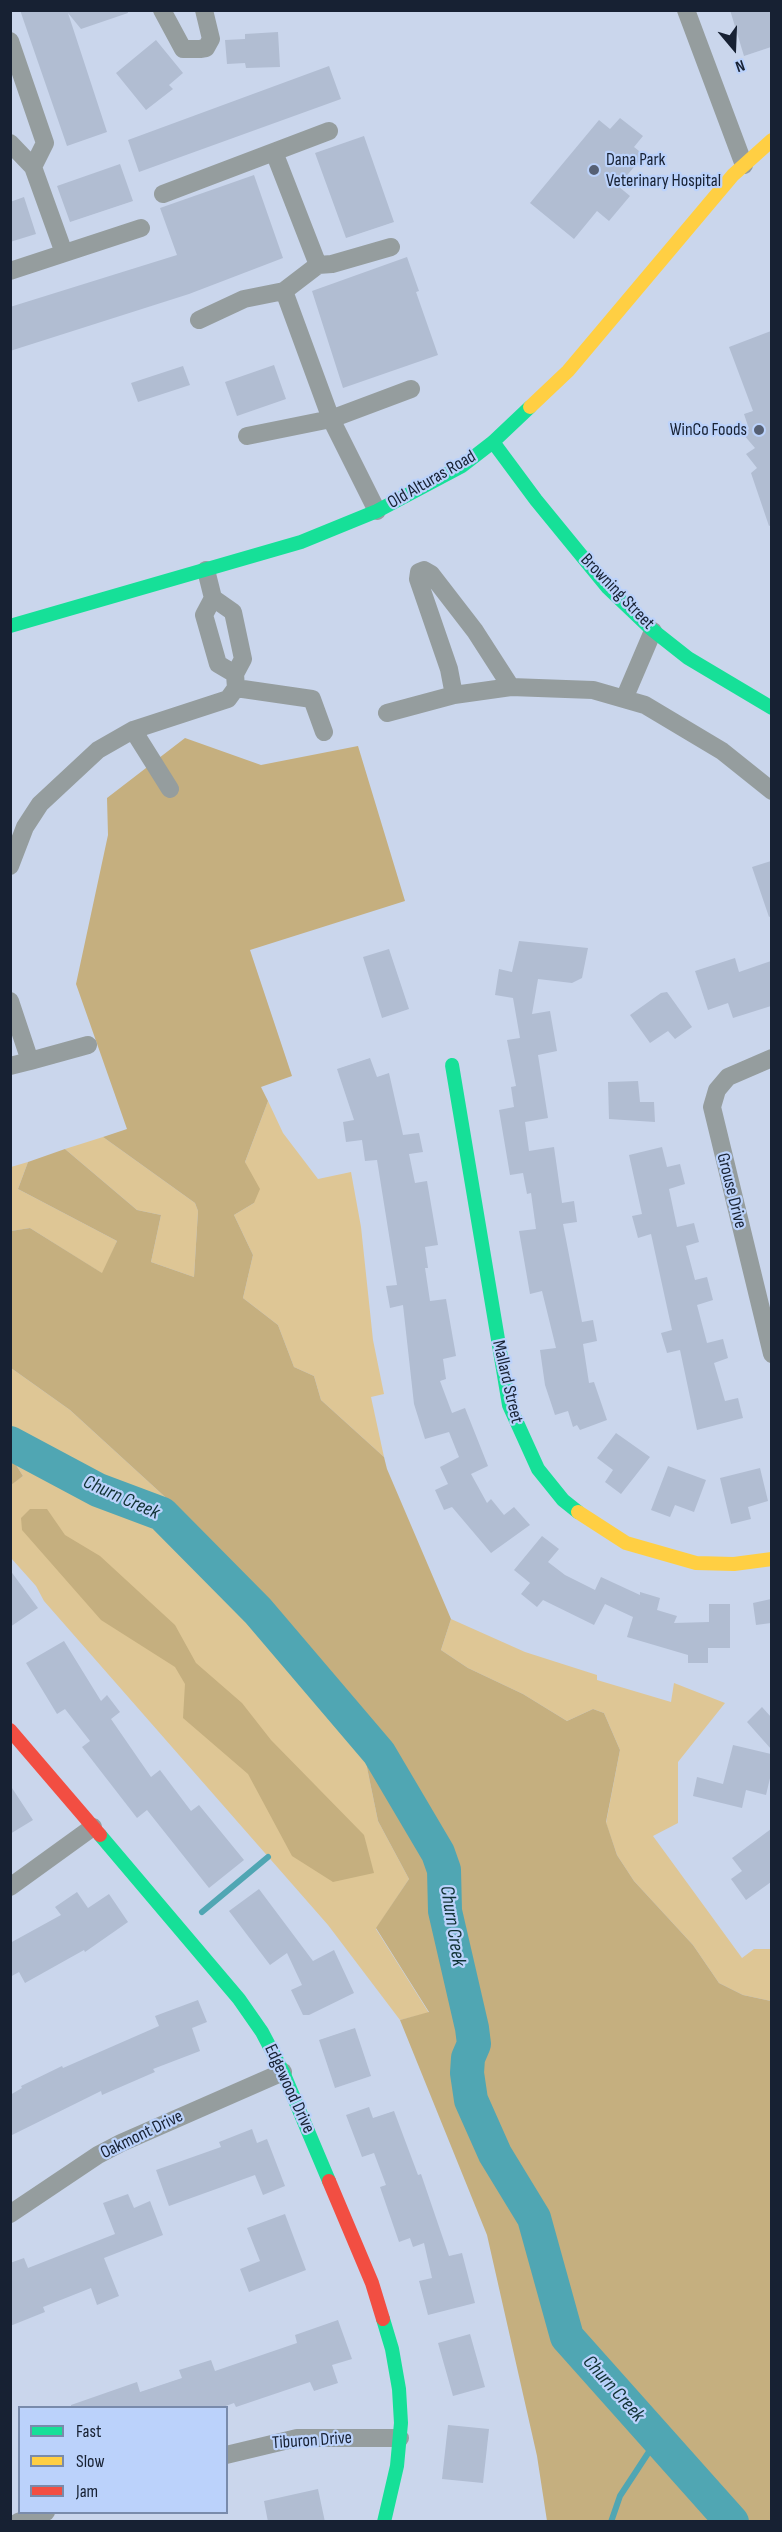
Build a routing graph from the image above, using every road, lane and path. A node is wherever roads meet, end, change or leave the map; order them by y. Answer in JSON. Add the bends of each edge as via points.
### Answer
{"nodes":[{"id":1,"x":162,"y":10,"type":"edge"},
{"id":2,"x":204,"y":10,"type":"edge"},
{"id":3,"x":686,"y":10,"type":"edge"},
{"id":4,"x":10,"y":40,"type":"edge"},
{"id":5,"x":329,"y":131,"type":"dead end"},
{"id":6,"x":771,"y":140,"type":"edge"},
{"id":7,"x":10,"y":143,"type":"edge"},
{"id":8,"x":274,"y":152,"type":"junction"},
{"id":9,"x":744,"y":165,"type":"junction"},
{"id":10,"x":33,"y":167,"type":"junction"},
{"id":11,"x":163,"y":195,"type":"dead end"},
{"id":12,"x":141,"y":228,"type":"dead end"},
{"id":13,"x":391,"y":247,"type":"dead end"},
{"id":14,"x":64,"y":253,"type":"junction"},
{"id":15,"x":318,"y":265,"type":"junction"},
{"id":16,"x":10,"y":271,"type":"edge"},
{"id":17,"x":284,"y":291,"type":"junction"},
{"id":18,"x":199,"y":320,"type":"dead end"},
{"id":19,"x":411,"y":389,"type":"dead end"},
{"id":20,"x":331,"y":419,"type":"junction"},
{"id":21,"x":247,"y":436,"type":"dead end"},
{"id":22,"x":493,"y":442,"type":"junction"},
{"id":23,"x":377,"y":511,"type":"junction"},
{"id":24,"x":206,"y":570,"type":"junction"},
{"id":25,"x":213,"y":598,"type":"junction"},
{"id":26,"x":10,"y":626,"type":"edge"},
{"id":27,"x":653,"y":631,"type":"junction"},
{"id":28,"x":236,"y":681,"type":"junction"},
{"id":29,"x":511,"y":687,"type":"junction"},
{"id":30,"x":454,"y":695,"type":"junction"},
{"id":31,"x":624,"y":699,"type":"junction"},
{"id":32,"x":771,"y":708,"type":"edge"},
{"id":33,"x":387,"y":713,"type":"dead end"},
{"id":34,"x":133,"y":730,"type":"junction"},
{"id":35,"x":324,"y":732,"type":"dead end"},
{"id":36,"x":170,"y":789,"type":"dead end"},
{"id":37,"x":771,"y":791,"type":"edge"},
{"id":38,"x":18,"y":823,"type":"edge"},
{"id":39,"x":10,"y":866,"type":"edge"},
{"id":40,"x":10,"y":1001,"type":"edge"},
{"id":41,"x":88,"y":1045,"type":"dead end"},
{"id":42,"x":771,"y":1058,"type":"edge"},
{"id":43,"x":30,"y":1060,"type":"junction"},
{"id":44,"x":452,"y":1065,"type":"dead end"},
{"id":45,"x":10,"y":1066,"type":"edge"},
{"id":46,"x":771,"y":1354,"type":"edge"},
{"id":47,"x":771,"y":1559,"type":"edge"},
{"id":48,"x":10,"y":1731,"type":"edge"},
{"id":49,"x":93,"y":1827,"type":"junction"},
{"id":50,"x":10,"y":1887,"type":"edge"},
{"id":51,"x":283,"y":2072,"type":"junction"},
{"id":52,"x":10,"y":2214,"type":"edge"},
{"id":53,"x":400,"y":2438,"type":"junction"},
{"id":54,"x":228,"y":2455,"type":"edge"},
{"id":55,"x":40,"y":2514,"type":"edge"},
{"id":56,"x":18,"y":2522,"type":"edge"},
{"id":57,"x":384,"y":2522,"type":"edge"}],
"edges":[{"from":1,"to":2,"type":"street","via":[[183,49],[200,49],[206,48],[211,39]]},
{"from":3,"to":9,"type":"street"},
{"from":4,"to":10,"type":"street","via":[[45,143]]},
{"from":5,"to":8,"type":"street"},
{"from":6,"to":9,"type":"street","name":"Old Alturas Road"},
{"from":7,"to":10,"type":"street"},
{"from":8,"to":11,"type":"street"},
{"from":8,"to":15,"type":"street"},
{"from":9,"to":22,"type":"street","name":"Old Alturas Road","via":[[579,359]]},
{"from":10,"to":14,"type":"street"},
{"from":12,"to":14,"type":"street"},
{"from":13,"to":15,"type":"street"},
{"from":14,"to":16,"type":"street"},
{"from":15,"to":17,"type":"street"},
{"from":17,"to":18,"type":"street","via":[[244,298]]},
{"from":17,"to":20,"type":"street"},
{"from":19,"to":20,"type":"street"},
{"from":20,"to":21,"type":"street"},
{"from":20,"to":23,"type":"street"},
{"from":22,"to":23,"type":"street","name":"Old Alturas Road","via":[[462,466]]},
{"from":22,"to":27,"type":"street","name":"Browning Street","via":[[608,588]]},
{"from":23,"to":24,"type":"street","name":"Old Alturas Road","via":[[301,542]]},
{"from":24,"to":25,"type":"street"},
{"from":24,"to":26,"type":"street","name":"Old Alturas Road"},
{"from":25,"to":28,"type":"street","via":[[204,615],[218,664]]},
{"from":25,"to":28,"type":"street","via":[[233,612],[243,659]]},
{"from":27,"to":31,"type":"street"},
{"from":27,"to":32,"type":"street","name":"Browning Street","via":[[698,664]]},
{"from":28,"to":34,"type":"street","via":[[228,699]]},
{"from":28,"to":35,"type":"street","via":[[312,699]]},
{"from":29,"to":30,"type":"street"},
{"from":29,"to":30,"type":"street","via":[[475,631],[424,570],[418,572],[418,579]]},
{"from":29,"to":31,"type":"street","via":[[593,690]]},
{"from":30,"to":33,"type":"street"},
{"from":31,"to":37,"type":"street","via":[[645,705],[722,751]]},
{"from":34,"to":36,"type":"street"},
{"from":34,"to":38,"type":"street","via":[[98,750]]},
{"from":38,"to":39,"type":"street"},
{"from":40,"to":43,"type":"street"},
{"from":41,"to":43,"type":"street"},
{"from":42,"to":46,"type":"street","name":"Grouse Drive","via":[[728,1077],[717,1090],[712,1107]]},
{"from":43,"to":45,"type":"street"},
{"from":44,"to":47,"type":"street","name":"Mallard Street","via":[[509,1405],[538,1468],[559,1495],[585,1518],[644,1550],[696,1563],[734,1564]]},
{"from":48,"to":49,"type":"street","name":"Edgewood Drive"},
{"from":49,"to":50,"type":"street"},
{"from":49,"to":51,"type":"street","name":"Edgewood Drive","via":[[247,2010]]},
{"from":51,"to":52,"type":"street","name":"Oakmont Drive","via":[[98,2155]]},
{"from":51,"to":53,"type":"street","name":"Edgewood Drive","via":[[383,2316],[398,2378]]},
{"from":53,"to":54,"type":"street","name":"Tiburon Drive","via":[[297,2438]]},
{"from":53,"to":57,"type":"street","name":"Edgewood Drive"},
{"from":55,"to":56,"type":"street"}]}
